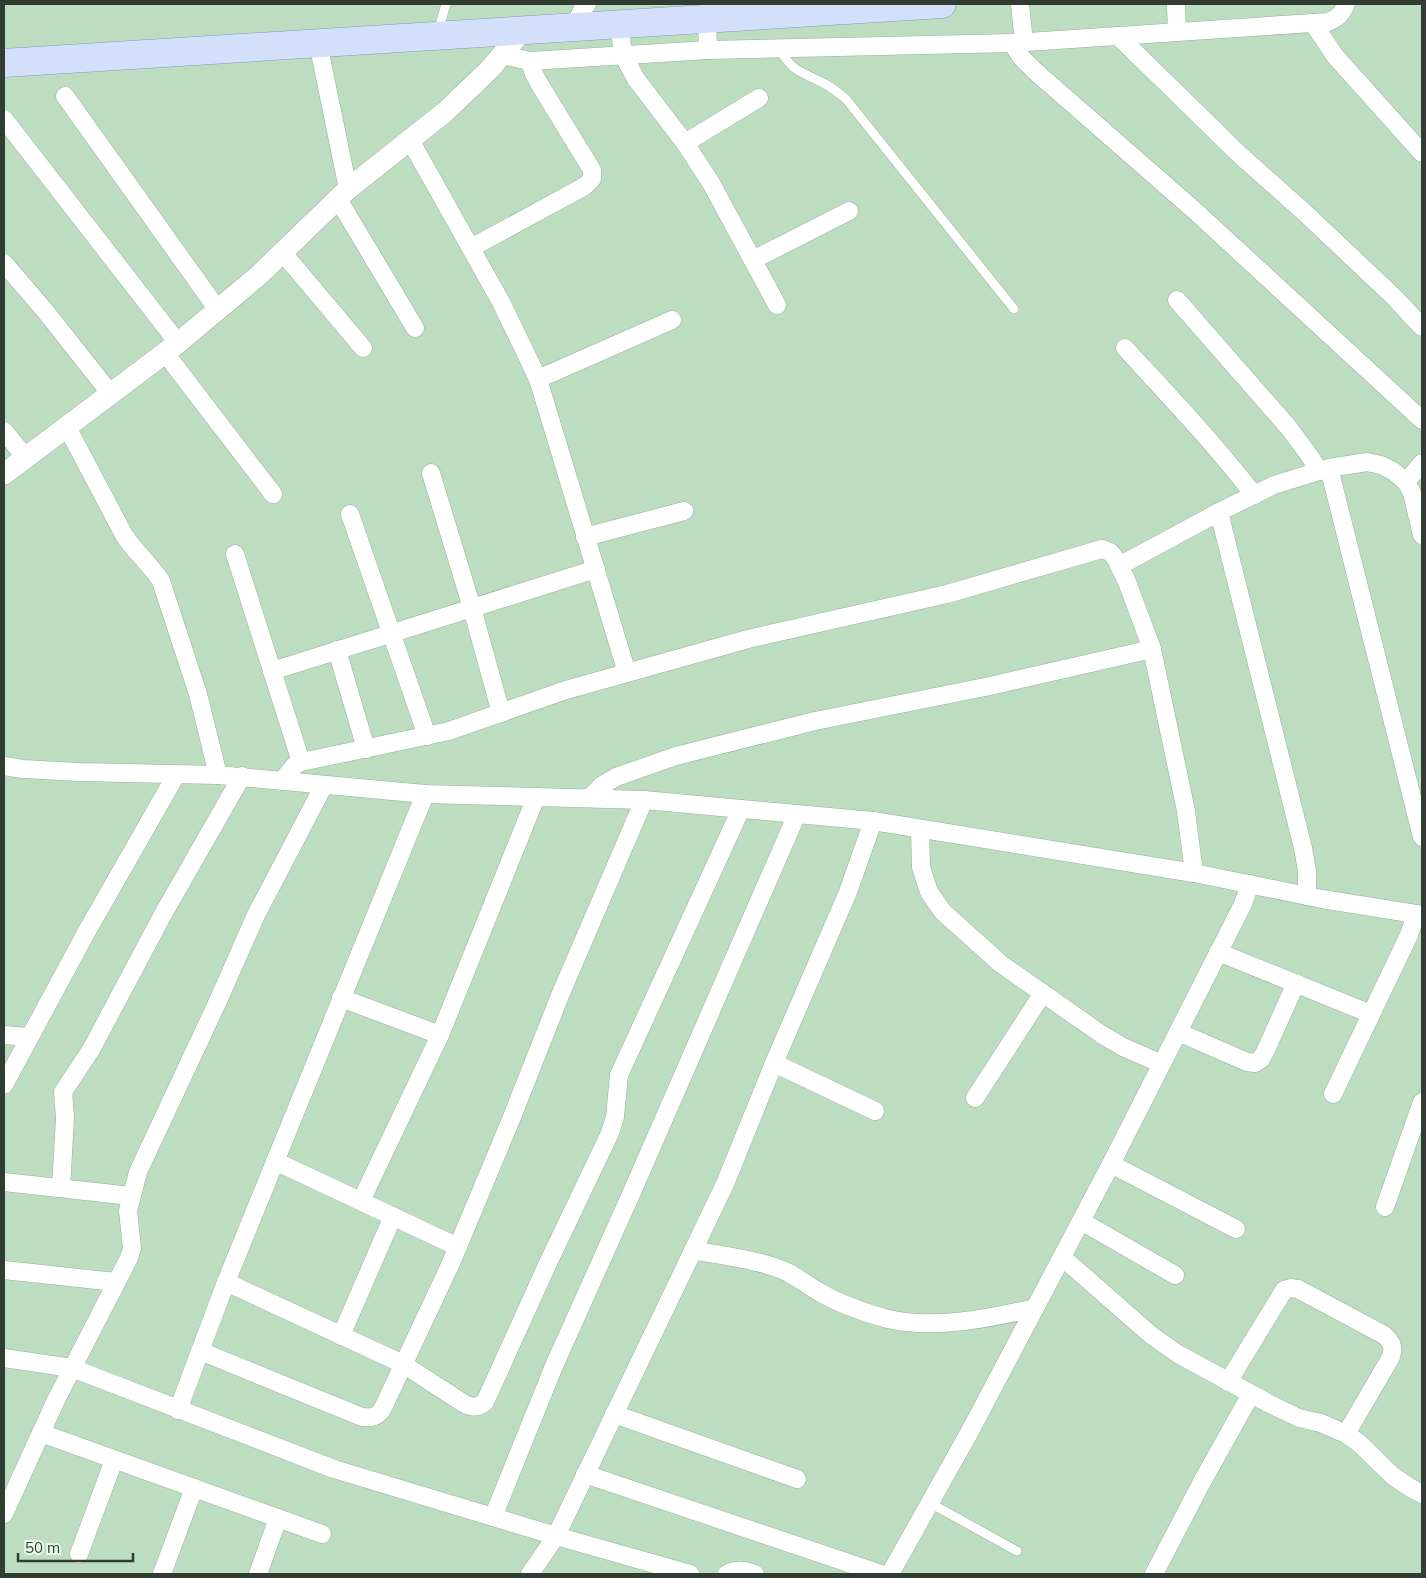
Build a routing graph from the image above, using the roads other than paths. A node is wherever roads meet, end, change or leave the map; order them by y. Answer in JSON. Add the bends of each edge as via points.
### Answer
{"nodes":[{"id":1,"x":446,"y":4,"type":"edge"},
{"id":2,"x":942,"y":4,"type":"edge"},
{"id":3,"x":1020,"y":4,"type":"edge"},
{"id":4,"x":1176,"y":4,"type":"edge"},
{"id":5,"x":1346,"y":4,"type":"edge"},
{"id":6,"x":581,"y":15,"type":"edge"},
{"id":7,"x":707,"y":18,"type":"junction"},
{"id":8,"x":1313,"y":23,"type":"junction"},
{"id":9,"x":619,"y":24,"type":"junction"},
{"id":10,"x":523,"y":30,"type":"junction"},
{"id":11,"x":1177,"y":32,"type":"junction"},
{"id":12,"x":437,"y":35,"type":"junction"},
{"id":13,"x":1118,"y":36,"type":"junction"},
{"id":14,"x":318,"y":42,"type":"junction"},
{"id":15,"x":1018,"y":43,"type":"junction"},
{"id":16,"x":778,"y":48,"type":"junction"},
{"id":17,"x":708,"y":50,"type":"junction"},
{"id":18,"x":502,"y":55,"type":"junction"},
{"id":19,"x":625,"y":56,"type":"junction"},
{"id":20,"x":530,"y":61,"type":"junction"},
{"id":21,"x":4,"y":63,"type":"edge"},
{"id":22,"x":66,"y":96,"type":"dead end"},
{"id":23,"x":759,"y":98,"type":"dead end"},
{"id":24,"x":4,"y":119,"type":"edge"},
{"id":25,"x":410,"y":140,"type":"junction"},
{"id":26,"x":685,"y":143,"type":"junction"},
{"id":27,"x":1422,"y":153,"type":"edge"},
{"id":28,"x":343,"y":194,"type":"junction"},
{"id":29,"x":849,"y":211,"type":"dead end"},
{"id":30,"x":471,"y":248,"type":"junction"},
{"id":31,"x":283,"y":252,"type":"junction"},
{"id":32,"x":753,"y":260,"type":"junction"},
{"id":33,"x":4,"y":262,"type":"edge"},
{"id":34,"x":1177,"y":300,"type":"dead end"},
{"id":35,"x":777,"y":305,"type":"dead end"},
{"id":36,"x":1014,"y":309,"type":"dead end"},
{"id":37,"x":218,"y":310,"type":"junction"},
{"id":38,"x":672,"y":320,"type":"dead end"},
{"id":39,"x":1422,"y":327,"type":"edge"},
{"id":40,"x":415,"y":328,"type":"dead end"},
{"id":41,"x":172,"y":348,"type":"junction"},
{"id":42,"x":363,"y":348,"type":"dead end"},
{"id":43,"x":1125,"y":348,"type":"dead end"},
{"id":44,"x":538,"y":379,"type":"junction"},
{"id":45,"x":110,"y":393,"type":"junction"},
{"id":46,"x":1422,"y":420,"type":"edge"},
{"id":47,"x":66,"y":427,"type":"junction"},
{"id":48,"x":4,"y":431,"type":"edge"},
{"id":49,"x":26,"y":458,"type":"junction"},
{"id":50,"x":1422,"y":463,"type":"edge"},
{"id":51,"x":1324,"y":470,"type":"junction"},
{"id":52,"x":431,"y":473,"type":"dead end"},
{"id":53,"x":4,"y":474,"type":"edge"},
{"id":54,"x":1406,"y":482,"type":"junction"},
{"id":55,"x":273,"y":494,"type":"dead end"},
{"id":56,"x":1254,"y":495,"type":"junction"},
{"id":57,"x":684,"y":511,"type":"dead end"},
{"id":58,"x":1219,"y":512,"type":"junction"},
{"id":59,"x":350,"y":514,"type":"dead end"},
{"id":60,"x":1422,"y":535,"type":"edge"},
{"id":61,"x":586,"y":537,"type":"junction"},
{"id":62,"x":235,"y":554,"type":"dead end"},
{"id":63,"x":1119,"y":566,"type":"junction"},
{"id":64,"x":596,"y":569,"type":"junction"},
{"id":65,"x":472,"y":608,"type":"junction"},
{"id":66,"x":392,"y":633,"type":"junction"},
{"id":67,"x":1152,"y":649,"type":"junction"},
{"id":68,"x":337,"y":650,"type":"junction"},
{"id":69,"x":272,"y":671,"type":"junction"},
{"id":70,"x":627,"y":673,"type":"junction"},
{"id":71,"x":501,"y":714,"type":"junction"},
{"id":72,"x":426,"y":736,"type":"junction"},
{"id":73,"x":366,"y":749,"type":"junction"},
{"id":74,"x":301,"y":762,"type":"junction"},
{"id":75,"x":4,"y":766,"type":"edge"},
{"id":76,"x":176,"y":775,"type":"junction"},
{"id":77,"x":218,"y":775,"type":"junction"},
{"id":78,"x":242,"y":776,"type":"junction"},
{"id":79,"x":282,"y":781,"type":"junction"},
{"id":80,"x":324,"y":785,"type":"junction"},
{"id":81,"x":425,"y":794,"type":"junction"},
{"id":82,"x":536,"y":797,"type":"junction"},
{"id":83,"x":589,"y":798,"type":"junction"},
{"id":84,"x":644,"y":800,"type":"junction"},
{"id":85,"x":741,"y":809,"type":"junction"},
{"id":86,"x":797,"y":814,"type":"junction"},
{"id":87,"x":873,"y":821,"type":"junction"},
{"id":88,"x":920,"y":829,"type":"junction"},
{"id":89,"x":1422,"y":837,"type":"edge"},
{"id":90,"x":1194,"y":873,"type":"junction"},
{"id":91,"x":1250,"y":884,"type":"junction"},
{"id":92,"x":1307,"y":896,"type":"junction"},
{"id":93,"x":1419,"y":915,"type":"edge"},
{"id":94,"x":1218,"y":952,"type":"junction"},
{"id":95,"x":1296,"y":983,"type":"junction"},
{"id":96,"x":1043,"y":993,"type":"junction"},
{"id":97,"x":341,"y":998,"type":"junction"},
{"id":98,"x":1371,"y":1014,"type":"junction"},
{"id":99,"x":1178,"y":1032,"type":"junction"},
{"id":100,"x":440,"y":1035,"type":"junction"},
{"id":101,"x":4,"y":1036,"type":"edge"},
{"id":102,"x":29,"y":1036,"type":"junction"},
{"id":103,"x":774,"y":1063,"type":"junction"},
{"id":104,"x":1162,"y":1064,"type":"junction"},
{"id":105,"x":4,"y":1085,"type":"edge"},
{"id":106,"x":1333,"y":1094,"type":"dead end"},
{"id":107,"x":975,"y":1098,"type":"dead end"},
{"id":108,"x":1422,"y":1102,"type":"edge"},
{"id":109,"x":875,"y":1111,"type":"dead end"},
{"id":110,"x":275,"y":1161,"type":"junction"},
{"id":111,"x":1112,"y":1164,"type":"junction"},
{"id":112,"x":4,"y":1182,"type":"edge"},
{"id":113,"x":61,"y":1188,"type":"junction"},
{"id":114,"x":131,"y":1196,"type":"junction"},
{"id":115,"x":362,"y":1201,"type":"junction"},
{"id":116,"x":1385,"y":1208,"type":"dead end"},
{"id":117,"x":393,"y":1216,"type":"junction"},
{"id":118,"x":1081,"y":1221,"type":"junction"},
{"id":119,"x":1236,"y":1229,"type":"dead end"},
{"id":120,"x":458,"y":1247,"type":"junction"},
{"id":121,"x":693,"y":1250,"type":"junction"},
{"id":122,"x":1062,"y":1257,"type":"junction"},
{"id":123,"x":4,"y":1270,"type":"edge"},
{"id":124,"x":1175,"y":1275,"type":"dead end"},
{"id":125,"x":116,"y":1282,"type":"junction"},
{"id":126,"x":226,"y":1282,"type":"junction"},
{"id":127,"x":1035,"y":1308,"type":"junction"},
{"id":128,"x":341,"y":1336,"type":"junction"},
{"id":129,"x":200,"y":1351,"type":"junction"},
{"id":130,"x":4,"y":1358,"type":"edge"},
{"id":131,"x":403,"y":1364,"type":"junction"},
{"id":132,"x":72,"y":1368,"type":"junction"},
{"id":133,"x":1228,"y":1382,"type":"junction"},
{"id":134,"x":1251,"y":1394,"type":"junction"},
{"id":135,"x":178,"y":1410,"type":"junction"},
{"id":136,"x":614,"y":1414,"type":"junction"},
{"id":137,"x":41,"y":1433,"type":"junction"},
{"id":138,"x":1346,"y":1434,"type":"junction"},
{"id":139,"x":114,"y":1460,"type":"junction"},
{"id":140,"x":585,"y":1474,"type":"junction"},
{"id":141,"x":797,"y":1479,"type":"dead end"},
{"id":142,"x":10,"y":1486,"type":"edge"},
{"id":143,"x":194,"y":1488,"type":"junction"},
{"id":144,"x":1422,"y":1494,"type":"edge"},
{"id":145,"x":930,"y":1503,"type":"junction"},
{"id":146,"x":4,"y":1514,"type":"edge"},
{"id":147,"x":493,"y":1517,"type":"junction"},
{"id":148,"x":278,"y":1518,"type":"junction"},
{"id":149,"x":322,"y":1534,"type":"dead end"},
{"id":150,"x":556,"y":1536,"type":"junction"},
{"id":151,"x":1017,"y":1551,"type":"dead end"},
{"id":152,"x":79,"y":1554,"type":"dead end"},
{"id":153,"x":162,"y":1574,"type":"edge"},
{"id":154,"x":258,"y":1574,"type":"edge"},
{"id":155,"x":530,"y":1574,"type":"edge"},
{"id":156,"x":690,"y":1574,"type":"edge"},
{"id":157,"x":727,"y":1574,"type":"edge"},
{"id":158,"x":755,"y":1574,"type":"edge"},
{"id":159,"x":881,"y":1574,"type":"edge"},
{"id":160,"x":890,"y":1574,"type":"edge"},
{"id":161,"x":1154,"y":1574,"type":"edge"}],
"edges":[{"from":1,"to":12,"type":"lane"},
{"from":2,"to":7,"type":"main road"},
{"from":3,"to":15,"type":"street"},
{"from":4,"to":11,"type":"street"},
{"from":5,"to":8,"type":"street","via":[[1338,18]]},
{"from":6,"to":9,"type":"main road"},
{"from":6,"to":10,"type":"main road"},
{"from":7,"to":9,"type":"main road"},
{"from":7,"to":17,"type":"street"},
{"from":8,"to":11,"type":"street"},
{"from":8,"to":27,"type":"street","via":[[1335,56]]},
{"from":9,"to":19,"type":"street"},
{"from":10,"to":12,"type":"main road"},
{"from":10,"to":18,"type":"street"},
{"from":11,"to":13,"type":"street"},
{"from":12,"to":14,"type":"main road"},
{"from":13,"to":15,"type":"street"},
{"from":13,"to":39,"type":"street","via":[[1241,156],[1394,296]]},
{"from":14,"to":21,"type":"main road"},
{"from":14,"to":28,"type":"street"},
{"from":15,"to":16,"type":"street"},
{"from":15,"to":46,"type":"street","via":[[1021,57],[1036,72],[1194,210]]},
{"from":16,"to":17,"type":"street"},
{"from":16,"to":36,"type":"lane","via":[[795,70],[829,86],[846,99]]},
{"from":17,"to":19,"type":"street"},
{"from":18,"to":20,"type":"street"},
{"from":18,"to":25,"type":"street","via":[[445,112]]},
{"from":19,"to":20,"type":"street"},
{"from":19,"to":26,"type":"street","via":[[636,79]]},
{"from":20,"to":30,"type":"street","via":[[540,85],[592,170],[592,179],[585,186]]},
{"from":22,"to":37,"type":"street"},
{"from":23,"to":26,"type":"street"},
{"from":24,"to":41,"type":"street"},
{"from":25,"to":28,"type":"street"},
{"from":25,"to":30,"type":"street"},
{"from":26,"to":32,"type":"street"},
{"from":28,"to":31,"type":"street"},
{"from":28,"to":40,"type":"street"},
{"from":29,"to":32,"type":"street"},
{"from":30,"to":44,"type":"street"},
{"from":31,"to":37,"type":"street"},
{"from":31,"to":42,"type":"street"},
{"from":32,"to":35,"type":"street"},
{"from":33,"to":45,"type":"street"},
{"from":34,"to":51,"type":"street"},
{"from":37,"to":41,"type":"street"},
{"from":38,"to":44,"type":"street"},
{"from":41,"to":45,"type":"street"},
{"from":41,"to":55,"type":"street"},
{"from":43,"to":56,"type":"street"},
{"from":44,"to":61,"type":"street"},
{"from":45,"to":47,"type":"street"},
{"from":47,"to":49,"type":"street"},
{"from":47,"to":77,"type":"street","via":[[124,535],[161,581],[198,694]]},
{"from":48,"to":49,"type":"street"},
{"from":49,"to":53,"type":"street"},
{"from":50,"to":54,"type":"street"},
{"from":51,"to":54,"type":"street","via":[[1367,462],[1393,471]]},
{"from":51,"to":56,"type":"street","via":[[1274,485]]},
{"from":51,"to":89,"type":"street"},
{"from":52,"to":65,"type":"street"},
{"from":54,"to":60,"type":"street","via":[[1412,493]]},
{"from":56,"to":58,"type":"street"},
{"from":57,"to":61,"type":"street"},
{"from":58,"to":63,"type":"street"},
{"from":58,"to":92,"type":"street","via":[[1303,848]]},
{"from":59,"to":66,"type":"street"},
{"from":61,"to":64,"type":"street"},
{"from":62,"to":69,"type":"street"},
{"from":63,"to":67,"type":"street"},
{"from":63,"to":70,"type":"street","via":[[1110,552],[1102,549],[947,594],[748,639]]},
{"from":64,"to":65,"type":"street"},
{"from":64,"to":70,"type":"street"},
{"from":65,"to":66,"type":"street"},
{"from":65,"to":71,"type":"street"},
{"from":66,"to":68,"type":"street"},
{"from":66,"to":72,"type":"street"},
{"from":67,"to":83,"type":"street","via":[[815,721],[676,756],[616,777]]},
{"from":67,"to":90,"type":"street","via":[[1186,811]]},
{"from":68,"to":69,"type":"street"},
{"from":68,"to":73,"type":"street"},
{"from":69,"to":74,"type":"street"},
{"from":70,"to":71,"type":"street","via":[[566,690]]},
{"from":71,"to":72,"type":"street"},
{"from":72,"to":73,"type":"street"},
{"from":73,"to":74,"type":"street"},
{"from":74,"to":79,"type":"street"},
{"from":75,"to":76,"type":"street"},
{"from":76,"to":77,"type":"street"},
{"from":76,"to":102,"type":"street"},
{"from":77,"to":78,"type":"street"},
{"from":78,"to":79,"type":"street"},
{"from":78,"to":113,"type":"street","via":[[158,923],[99,1036],[63,1092],[65,1118]]},
{"from":79,"to":80,"type":"street"},
{"from":80,"to":81,"type":"street"},
{"from":80,"to":114,"type":"street","via":[[256,915],[152,1140]]},
{"from":81,"to":82,"type":"street"},
{"from":81,"to":97,"type":"street"},
{"from":82,"to":83,"type":"street"},
{"from":82,"to":100,"type":"street"},
{"from":83,"to":84,"type":"street"},
{"from":84,"to":85,"type":"street"},
{"from":84,"to":120,"type":"street"},
{"from":85,"to":86,"type":"street"},
{"from":85,"to":131,"type":"street","via":[[619,1075],[610,1133],[485,1402],[478,1407],[463,1404]]},
{"from":86,"to":87,"type":"street"},
{"from":86,"to":147,"type":"street","via":[[554,1366]]},
{"from":87,"to":88,"type":"street"},
{"from":87,"to":103,"type":"street","via":[[848,892]]},
{"from":88,"to":90,"type":"street"},
{"from":88,"to":96,"type":"street","via":[[921,867],[929,892],[943,912],[1001,964]]},
{"from":90,"to":91,"type":"street"},
{"from":91,"to":92,"type":"street"},
{"from":91,"to":94,"type":"street"},
{"from":92,"to":93,"type":"street"},
{"from":93,"to":98,"type":"street"},
{"from":94,"to":95,"type":"street"},
{"from":94,"to":99,"type":"street"},
{"from":95,"to":98,"type":"street"},
{"from":95,"to":99,"type":"street","via":[[1265,1052],[1255,1063]]},
{"from":96,"to":104,"type":"street","via":[[1101,1034]]},
{"from":96,"to":107,"type":"street"},
{"from":97,"to":100,"type":"street"},
{"from":97,"to":110,"type":"street"},
{"from":98,"to":106,"type":"street"},
{"from":99,"to":104,"type":"street"},
{"from":100,"to":115,"type":"street"},
{"from":101,"to":102,"type":"street"},
{"from":102,"to":105,"type":"street"},
{"from":103,"to":109,"type":"street"},
{"from":103,"to":121,"type":"street","via":[[725,1184]]},
{"from":104,"to":111,"type":"street"},
{"from":108,"to":116,"type":"street"},
{"from":110,"to":115,"type":"street"},
{"from":110,"to":126,"type":"street"},
{"from":111,"to":118,"type":"street"},
{"from":111,"to":119,"type":"street"},
{"from":112,"to":113,"type":"street"},
{"from":113,"to":114,"type":"street"},
{"from":114,"to":125,"type":"street","via":[[128,1211],[132,1248]]},
{"from":115,"to":117,"type":"street"},
{"from":117,"to":120,"type":"street"},
{"from":117,"to":128,"type":"street"},
{"from":118,"to":122,"type":"street"},
{"from":118,"to":124,"type":"street"},
{"from":120,"to":131,"type":"street"},
{"from":121,"to":127,"type":"street","via":[[768,1265],[822,1294],[889,1319],[919,1323],[983,1320]]},
{"from":121,"to":136,"type":"street"},
{"from":122,"to":127,"type":"street"},
{"from":122,"to":133,"type":"street","via":[[1151,1335]]},
{"from":123,"to":125,"type":"street"},
{"from":125,"to":132,"type":"street"},
{"from":126,"to":128,"type":"street"},
{"from":126,"to":129,"type":"street"},
{"from":127,"to":145,"type":"street"},
{"from":128,"to":131,"type":"street"},
{"from":129,"to":131,"type":"street","via":[[369,1418],[382,1410]]},
{"from":129,"to":135,"type":"street"},
{"from":130,"to":132,"type":"street"},
{"from":132,"to":135,"type":"street"},
{"from":132,"to":137,"type":"street"},
{"from":133,"to":134,"type":"street"},
{"from":133,"to":138,"type":"street","via":[[1284,1290],[1298,1289],[1384,1335],[1393,1348],[1391,1358]]},
{"from":134,"to":138,"type":"street","via":[[1299,1418]]},
{"from":134,"to":161,"type":"street"},
{"from":135,"to":147,"type":"street","via":[[334,1469]]},
{"from":136,"to":140,"type":"street"},
{"from":136,"to":141,"type":"street"},
{"from":137,"to":139,"type":"street"},
{"from":137,"to":142,"type":"street"},
{"from":138,"to":144,"type":"street","via":[[1393,1476]]},
{"from":139,"to":143,"type":"street"},
{"from":139,"to":152,"type":"street"},
{"from":140,"to":150,"type":"street"},
{"from":140,"to":159,"type":"street"},
{"from":142,"to":146,"type":"street"},
{"from":143,"to":148,"type":"street"},
{"from":143,"to":153,"type":"street"},
{"from":145,"to":151,"type":"lane"},
{"from":145,"to":160,"type":"street"},
{"from":147,"to":150,"type":"street"},
{"from":148,"to":149,"type":"street"},
{"from":148,"to":154,"type":"street"},
{"from":150,"to":155,"type":"street"},
{"from":150,"to":156,"type":"street"},
{"from":157,"to":158,"type":"street","via":[[744,1570]]}]}
